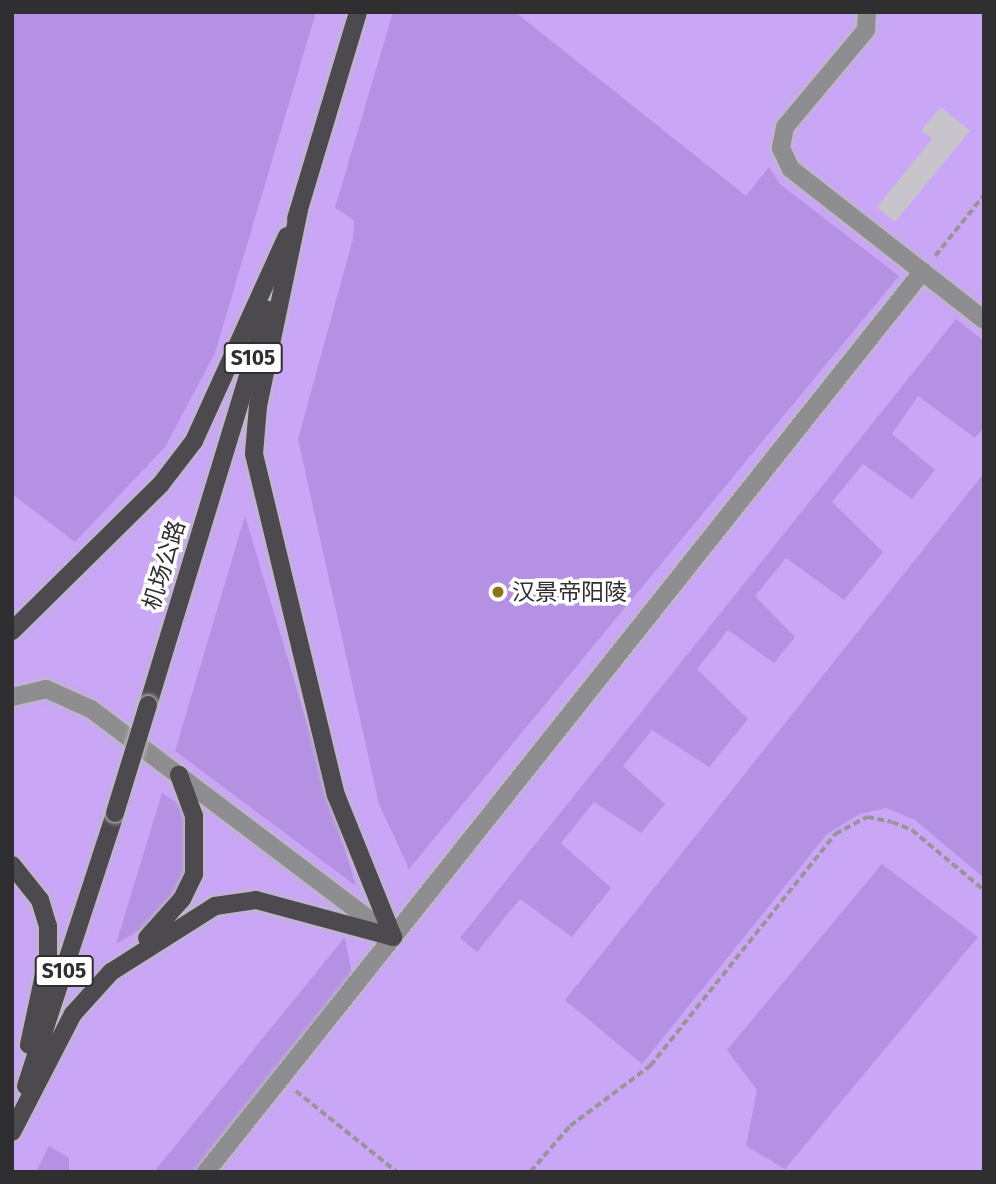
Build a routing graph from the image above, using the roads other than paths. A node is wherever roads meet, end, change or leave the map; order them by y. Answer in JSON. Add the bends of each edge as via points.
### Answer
{"nodes":[{"id":1,"x":358,"y":12,"type":"edge"},
{"id":2,"x":867,"y":12,"type":"edge"},
{"id":3,"x":299,"y":210,"type":"junction"},
{"id":4,"x":923,"y":271,"type":"junction"},
{"id":5,"x":984,"y":320,"type":"edge"},
{"id":6,"x":12,"y":631,"type":"edge"},
{"id":7,"x":12,"y":698,"type":"edge"},
{"id":8,"x":179,"y":775,"type":"junction"},
{"id":9,"x":12,"y":865,"type":"edge"},
{"id":10,"x":393,"y":937,"type":"junction"},
{"id":11,"x":111,"y":972,"type":"junction"},
{"id":12,"x":12,"y":1129,"type":"edge"},
{"id":13,"x":206,"y":1172,"type":"edge"}],
"edges":[{"from":1,"to":3,"type":"main road","name":"机场公路","number":"S105"},
{"from":2,"to":4,"type":"lane","via":[[866,30],[785,127],[781,148],[791,169]]},
{"from":3,"to":6,"type":"main road","via":[[194,441],[161,484]]},
{"from":3,"to":10,"type":"main road","via":[[258,406],[254,454],[336,795]]},
{"from":3,"to":12,"type":"main road","name":"机场公路","number":"S105","bridge":true,"via":[[116,813]]},
{"from":4,"to":5,"type":"lane"},
{"from":4,"to":10,"type":"lane"},
{"from":7,"to":8,"type":"lane","via":[[46,690],[91,709]]},
{"from":8,"to":10,"type":"lane"},
{"from":8,"to":11,"type":"main road","via":[[194,816],[198,846],[194,874],[183,899]]},
{"from":9,"to":12,"type":"main road","via":[[40,900],[48,946]]},
{"from":10,"to":11,"type":"main road","via":[[256,900],[215,906]]},
{"from":10,"to":13,"type":"lane"},
{"from":11,"to":12,"type":"main road","via":[[73,1014]]}]}
